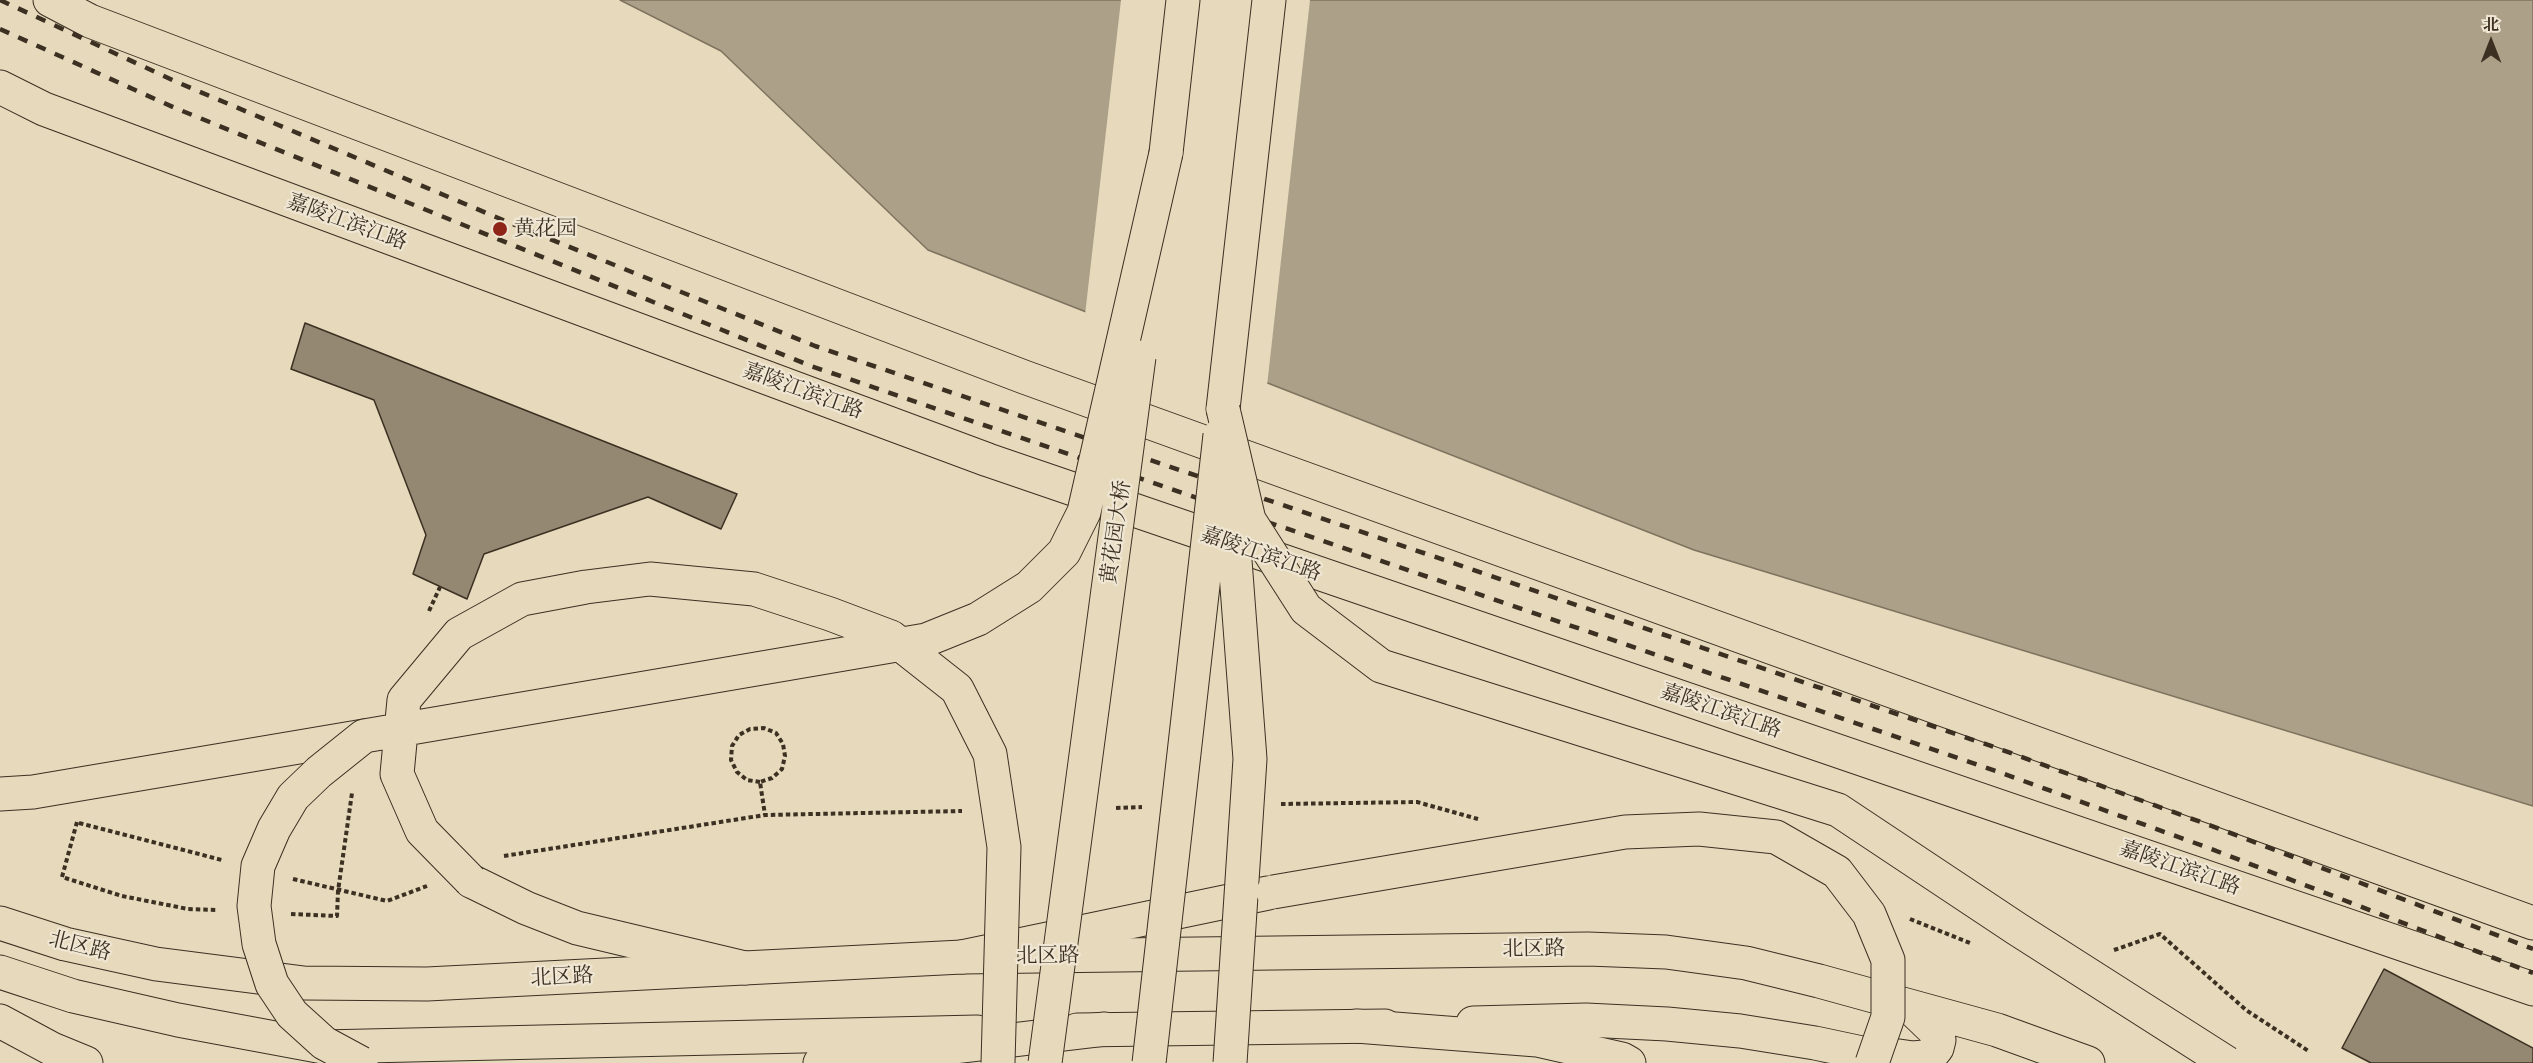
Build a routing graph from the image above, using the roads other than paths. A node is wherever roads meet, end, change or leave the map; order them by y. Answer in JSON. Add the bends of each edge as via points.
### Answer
{"nodes":[{"id":1,"x":50,"y":0,"type":"edge"},
{"id":2,"x":1183,"y":0,"type":"edge"},
{"id":3,"x":1269,"y":0,"type":"edge"},
{"id":4,"x":0,"y":87,"type":"edge"},
{"id":5,"x":1166,"y":153,"type":"junction"},
{"id":6,"x":1223,"y":409,"type":"junction"},
{"id":7,"x":364,"y":736,"type":"junction"},
{"id":8,"x":0,"y":794,"type":"edge"},
{"id":9,"x":0,"y":923,"type":"edge"},
{"id":10,"x":2533,"y":923,"type":"edge"},
{"id":11,"x":962,"y":957,"type":"junction"},
{"id":12,"x":745,"y":968,"type":"junction"},
{"id":13,"x":0,"y":972,"type":"edge"},
{"id":14,"x":2533,"y":989,"type":"edge"},
{"id":15,"x":1906,"y":1004,"type":"junction"},
{"id":16,"x":0,"y":1021,"type":"edge"},
{"id":17,"x":1356,"y":1026,"type":"junction"},
{"id":18,"x":1105,"y":1029,"type":"junction"},
{"id":19,"x":1815,"y":1043,"type":"junction"},
{"id":20,"x":86,"y":1063,"type":"edge"},
{"id":21,"x":361,"y":1063,"type":"edge"},
{"id":22,"x":820,"y":1063,"type":"edge"},
{"id":23,"x":998,"y":1063,"type":"edge"},
{"id":24,"x":1045,"y":1063,"type":"edge"},
{"id":25,"x":1149,"y":1063,"type":"edge"},
{"id":26,"x":1230,"y":1063,"type":"edge"},
{"id":27,"x":1629,"y":1063,"type":"edge"},
{"id":28,"x":1872,"y":1063,"type":"edge"},
{"id":29,"x":1909,"y":1063,"type":"edge"},
{"id":30,"x":2088,"y":1063,"type":"edge"},
{"id":31,"x":2227,"y":1063,"type":"edge"}],
"edges":[{"from":1,"to":10,"type":"main road","via":[[90,21],[1024,377]]},
{"from":2,"to":5,"type":"main road","name":"黄花园大桥"},
{"from":3,"to":6,"type":"main road"},
{"from":4,"to":14,"type":"main road","name":"嘉陵江滨江路","via":[[44,109],[987,460]]},
{"from":5,"to":7,"type":"main road","bridge":true,"via":[[1084,512],[1064,552],[1029,587],[978,619],[926,640]]},
{"from":5,"to":24,"type":"main road","name":"黄花园大桥","bridge":true},
{"from":6,"to":25,"type":"main road","bridge":true},
{"from":6,"to":26,"type":"main road","bridge":true,"via":[[1250,759]]},
{"from":6,"to":31,"type":"main road","bridge":true,"via":[[1249,520],[1306,609],[1381,666],[1838,810]]},
{"from":7,"to":8,"type":"main road","via":[[33,792]]},
{"from":7,"to":21,"type":"main road","bridge":true,"via":[[293,797],[258,866],[254,906],[259,944],[272,984],[292,1014],[324,1043]]},
{"from":9,"to":12,"type":"main road","name":"北区路","via":[[65,944],[156,964],[304,983],[427,984]]},
{"from":11,"to":12,"type":"main road","name":"北区路"},
{"from":11,"to":15,"type":"main road","name":"北区路","via":[[1588,949],[1666,952],[1746,963]]},
{"from":11,"to":28,"type":"main road","bridge":true,"via":[[1273,892],[1625,832],[1699,828],[1776,837],[1837,872],[1869,914],[1888,960],[1888,1017]]},
{"from":12,"to":23,"type":"main road","bridge":true,"via":[[578,928],[526,908],[471,881],[422,831],[397,774],[404,700],[459,634],[522,599],[586,587],[650,579],[754,589],[891,637],[957,689],[990,754],[1004,847]]},
{"from":13,"to":18,"type":"main road","via":[[73,996],[323,1047]]},
{"from":15,"to":19,"type":"main road","via":[[1936,1032],[1939,1040],[1932,1054],[1913,1058]]},
{"from":15,"to":30,"type":"main road","name":"北区路","via":[[1997,1030]]},
{"from":16,"to":20,"type":"main road"},
{"from":17,"to":18,"type":"main road"},
{"from":17,"to":19,"type":"main road","via":[[1587,1020],[1688,1026]]},
{"from":17,"to":27,"type":"main road","via":[[1537,1040]]},
{"from":18,"to":22,"type":"main road"},
{"from":19,"to":29,"type":"main road"}]}
